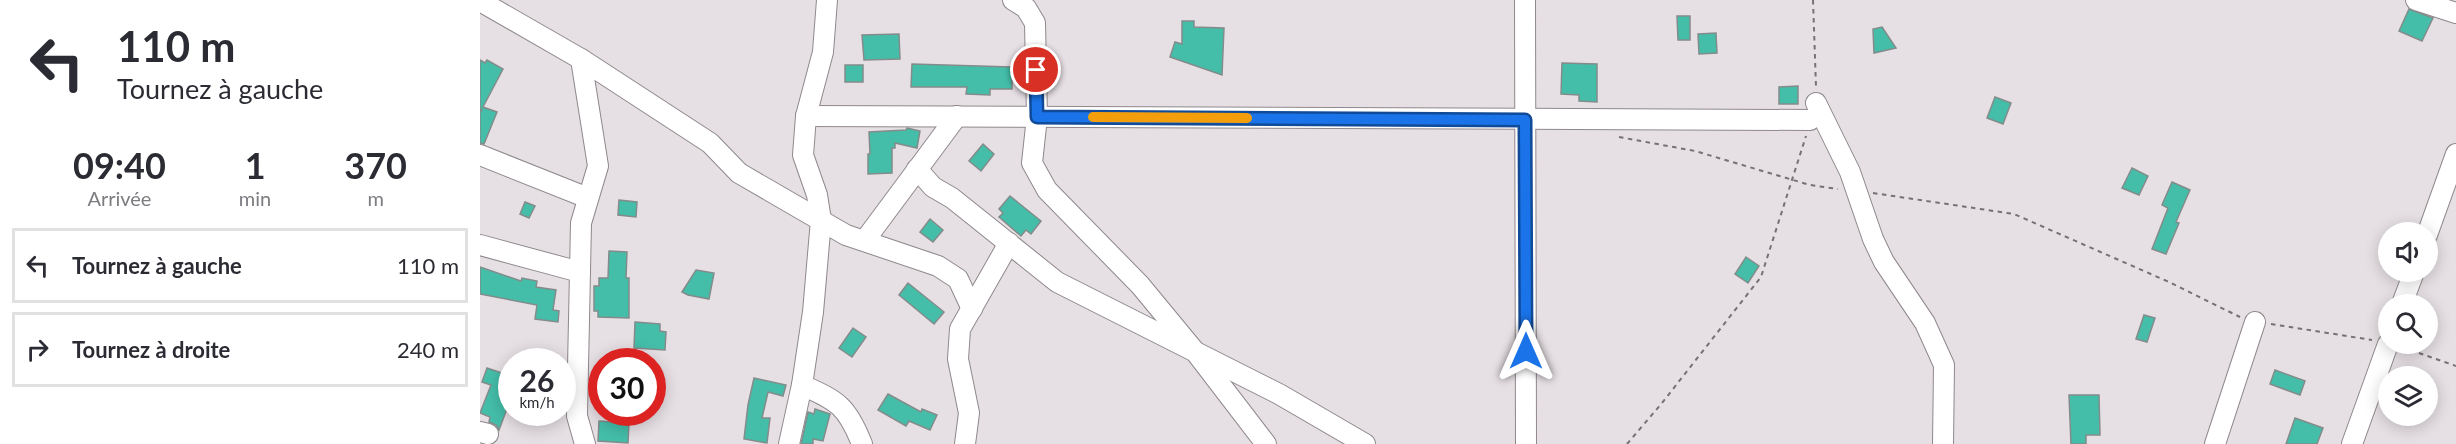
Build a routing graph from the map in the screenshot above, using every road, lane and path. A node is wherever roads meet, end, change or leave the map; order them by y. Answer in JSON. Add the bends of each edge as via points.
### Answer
{"nodes":[{"id":1,"x":827,"y":0,"type":"edge"},
{"id":2,"x":1013,"y":0,"type":"edge"},
{"id":3,"x":1525,"y":0,"type":"edge"},
{"id":4,"x":1813,"y":0,"type":"edge"},
{"id":5,"x":2416,"y":0,"type":"edge"},
{"id":6,"x":480,"y":1,"type":"edge"},
{"id":7,"x":2456,"y":13,"type":"edge"},
{"id":8,"x":581,"y":59,"type":"junction"},
{"id":9,"x":1813,"y":111,"type":"junction"},
{"id":10,"x":806,"y":116,"type":"junction"},
{"id":11,"x":957,"y":116,"type":"junction"},
{"id":12,"x":1037,"y":117,"type":"junction"},
{"id":13,"x":1525,"y":120,"type":"junction"},
{"id":14,"x":1616,"y":136,"type":"dead end"},
{"id":15,"x":2456,"y":154,"type":"edge"},
{"id":16,"x":480,"y":155,"type":"edge"},
{"id":17,"x":917,"y":169,"type":"junction"},
{"id":18,"x":1792,"y":180,"type":"junction"},
{"id":19,"x":1858,"y":191,"type":"junction"},
{"id":20,"x":588,"y":198,"type":"junction"},
{"id":21,"x":821,"y":220,"type":"junction"},
{"id":22,"x":2432,"y":222,"type":"edge"},
{"id":23,"x":865,"y":240,"type":"junction"},
{"id":24,"x":1009,"y":243,"type":"junction"},
{"id":25,"x":480,"y":245,"type":"edge"},
{"id":26,"x":580,"y":272,"type":"junction"},
{"id":27,"x":972,"y":309,"type":"junction"},
{"id":28,"x":2255,"y":322,"type":"junction"},
{"id":29,"x":2378,"y":342,"type":"edge"},
{"id":30,"x":1197,"y":354,"type":"junction"},
{"id":31,"x":2385,"y":354,"type":"edge"},
{"id":32,"x":2419,"y":354,"type":"edge"},
{"id":33,"x":2456,"y":366,"type":"edge"},
{"id":34,"x":802,"y":385,"type":"junction"},
{"id":35,"x":585,"y":444,"type":"edge"},
{"id":36,"x":789,"y":444,"type":"edge"},
{"id":37,"x":862,"y":444,"type":"edge"},
{"id":38,"x":965,"y":444,"type":"edge"},
{"id":39,"x":1266,"y":444,"type":"edge"},
{"id":40,"x":1365,"y":444,"type":"edge"},
{"id":41,"x":1526,"y":444,"type":"edge"},
{"id":42,"x":1627,"y":444,"type":"edge"},
{"id":43,"x":1943,"y":444,"type":"edge"},
{"id":44,"x":2215,"y":444,"type":"edge"},
{"id":45,"x":2352,"y":444,"type":"edge"}],
"edges":[{"from":1,"to":10,"type":"street","via":[[823,52]]},
{"from":2,"to":12,"type":"street","via":[[1026,8],[1035,23]]},
{"from":3,"to":13,"type":"street"},
{"from":4,"to":9,"type":"path"},
{"from":5,"to":7,"type":"street"},
{"from":6,"to":8,"type":"street"},
{"from":8,"to":20,"type":"street","via":[[598,166]]},
{"from":8,"to":21,"type":"street","via":[[710,143],[740,173]]},
{"from":9,"to":13,"type":"street"},
{"from":9,"to":18,"type":"path"},
{"from":9,"to":19,"type":"street"},
{"from":10,"to":11,"type":"street"},
{"from":10,"to":21,"type":"street","via":[[803,155],[818,195]]},
{"from":11,"to":12,"type":"street"},
{"from":11,"to":17,"type":"street"},
{"from":12,"to":13,"type":"street"},
{"from":12,"to":30,"type":"street","via":[[1032,163],[1047,190],[1125,268]]},
{"from":13,"to":41,"type":"street"},
{"from":14,"to":18,"type":"path","via":[[1695,151]]},
{"from":15,"to":22,"type":"street"},
{"from":16,"to":20,"type":"street"},
{"from":17,"to":23,"type":"street"},
{"from":17,"to":24,"type":"street","via":[[933,187]]},
{"from":18,"to":19,"type":"path"},
{"from":18,"to":42,"type":"path","via":[[1758,282]]},
{"from":19,"to":28,"type":"path","via":[[2014,214]]},
{"from":19,"to":43,"type":"street","via":[[1876,247],[1925,322],[1944,365]]},
{"from":20,"to":26,"type":"street","via":[[581,223]]},
{"from":21,"to":23,"type":"street","via":[[846,235]]},
{"from":21,"to":34,"type":"street"},
{"from":23,"to":27,"type":"street","via":[[938,266],[958,279]]},
{"from":24,"to":27,"type":"street"},
{"from":24,"to":30,"type":"street","via":[[1057,282]]},
{"from":25,"to":26,"type":"street"},
{"from":26,"to":35,"type":"street","via":[[577,416]]},
{"from":27,"to":38,"type":"street","via":[[960,329],[958,343],[969,413]]},
{"from":28,"to":29,"type":"path"},
{"from":28,"to":44,"type":"street"},
{"from":30,"to":39,"type":"street"},
{"from":30,"to":40,"type":"street","via":[[1308,409]]},
{"from":31,"to":45,"type":"street"},
{"from":32,"to":33,"type":"path"},
{"from":34,"to":36,"type":"street"},
{"from":34,"to":37,"type":"street","via":[[833,398]]}]}
